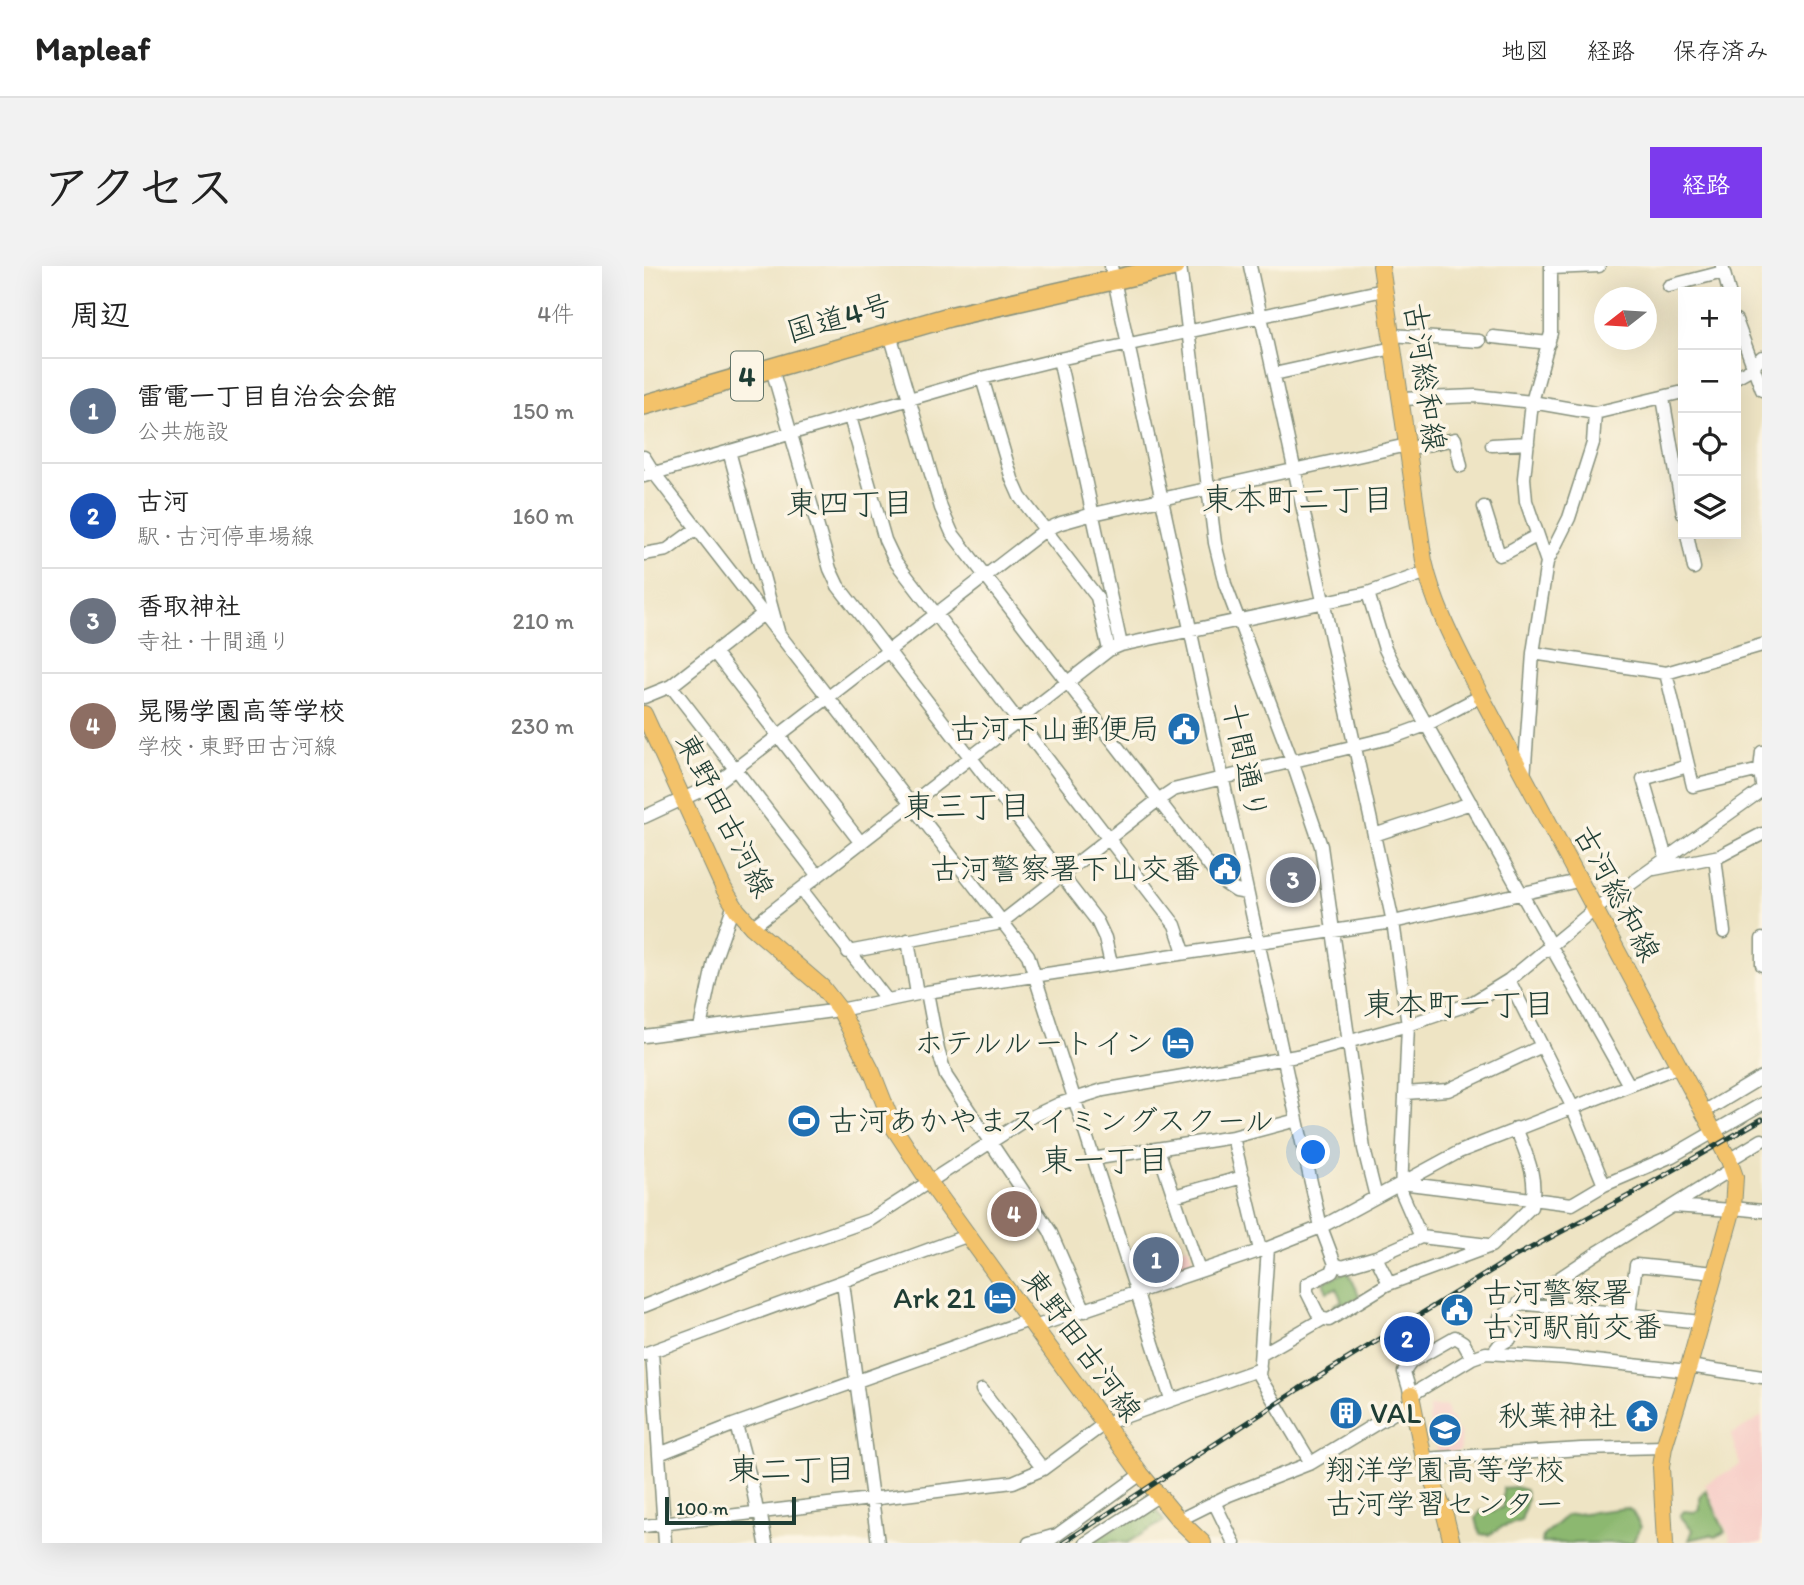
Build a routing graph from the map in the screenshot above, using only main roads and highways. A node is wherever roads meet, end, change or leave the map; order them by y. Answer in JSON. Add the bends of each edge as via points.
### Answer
{"nodes":[{"id":1,"x":1177,"y":266,"type":"edge"},
{"id":2,"x":1381,"y":266,"type":"edge"},
{"id":3,"x":1113,"y":273,"type":"edge"},
{"id":4,"x":644,"y":405,"type":"edge"},
{"id":5,"x":644,"y":714,"type":"edge"},
{"id":6,"x":1411,"y":1399,"type":"road end"},
{"id":7,"x":1203,"y":1543,"type":"edge"},
{"id":8,"x":1452,"y":1543,"type":"edge"},
{"id":9,"x":1665,"y":1543,"type":"edge"}],
"edges":[{"from":1,"to":3,"type":"highway","name":"国道4号","number":"4"},
{"from":2,"to":9,"type":"main road","name":"古河総和線","via":[[1427,572],[1444,622],[1730,1165],[1736,1187],[1664,1447]]},
{"from":3,"to":4,"type":"highway","name":"国道4号","number":"4"},
{"from":5,"to":7,"type":"main road","name":"東野田古河線","via":[[734,904],[752,927],[822,987],[840,1010],[894,1128],[930,1183],[1141,1474]]},
{"from":6,"to":8,"type":"main road","via":[[1424,1459]]}]}
